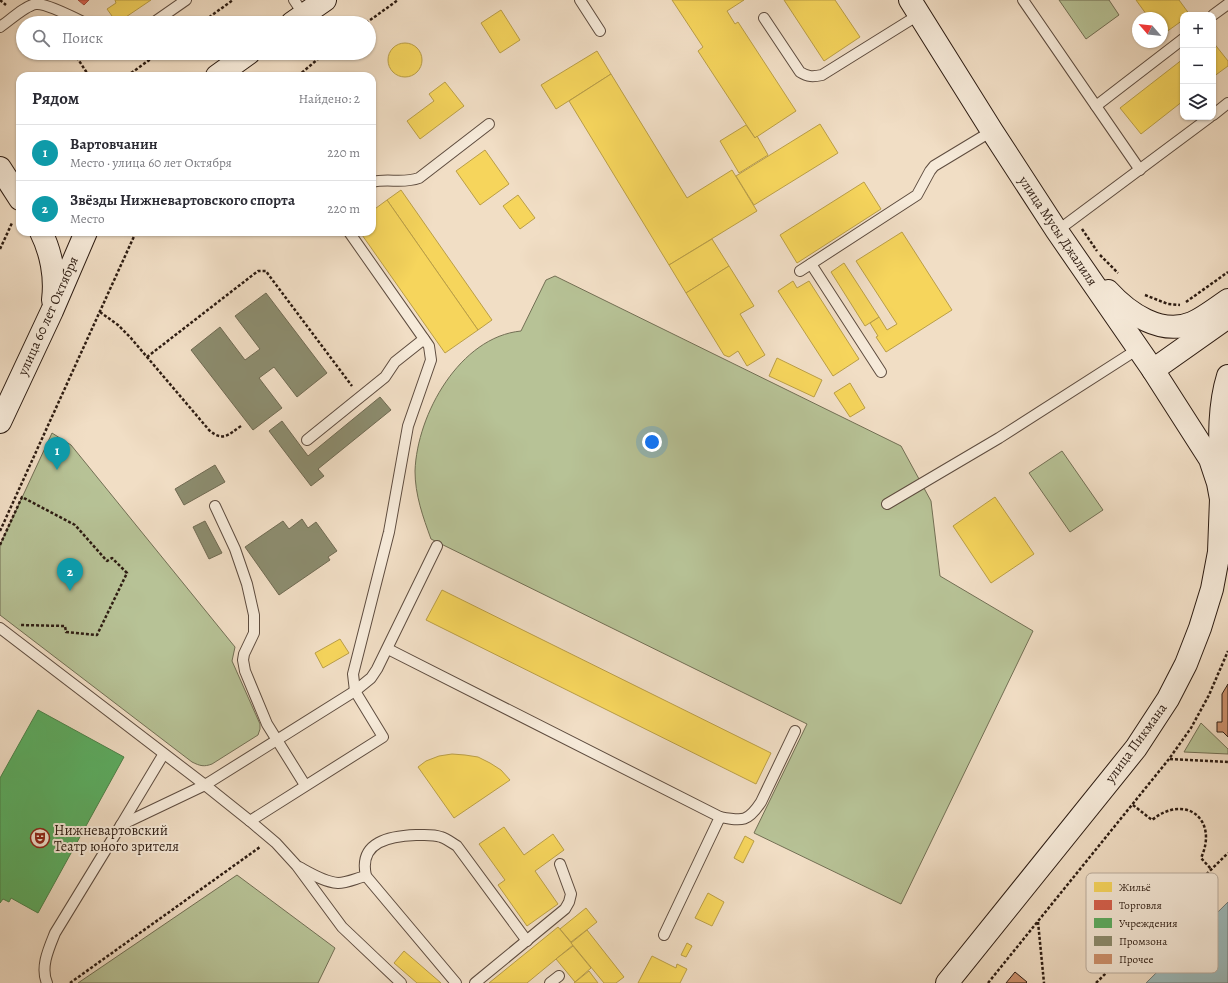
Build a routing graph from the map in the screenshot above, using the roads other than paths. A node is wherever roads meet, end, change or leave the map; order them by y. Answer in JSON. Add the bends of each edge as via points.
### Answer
{"nodes":[{"id":1,"x":186,"y":0,"type":"edge"},
{"id":2,"x":325,"y":0,"type":"edge"},
{"id":3,"x":580,"y":0,"type":"edge"},
{"id":4,"x":1023,"y":0,"type":"edge"},
{"id":5,"x":1228,"y":4,"type":"edge"},
{"id":6,"x":915,"y":7,"type":"edge"},
{"id":7,"x":297,"y":13,"type":"edge"},
{"id":8,"x":1216,"y":13,"type":"edge"},
{"id":9,"x":69,"y":16,"type":"edge"},
{"id":10,"x":163,"y":16,"type":"edge"},
{"id":11,"x":764,"y":18,"type":"dead end"},
{"id":12,"x":0,"y":27,"type":"edge"},
{"id":13,"x":600,"y":31,"type":"dead end"},
{"id":14,"x":1180,"y":41,"type":"edge"},
{"id":15,"x":243,"y":60,"type":"edge"},
{"id":16,"x":230,"y":72,"type":"edge"},
{"id":17,"x":1228,"y":103,"type":"edge"},
{"id":18,"x":1096,"y":106,"type":"junction"},
{"id":19,"x":1216,"y":112,"type":"edge"},
{"id":20,"x":1206,"y":120,"type":"edge"},
{"id":21,"x":489,"y":124,"type":"dead end"},
{"id":22,"x":992,"y":131,"type":"junction"},
{"id":23,"x":0,"y":166,"type":"edge"},
{"id":24,"x":1140,"y":170,"type":"junction"},
{"id":25,"x":16,"y":172,"type":"edge"},
{"id":26,"x":16,"y":181,"type":"edge"},
{"id":27,"x":376,"y":181,"type":"edge"},
{"id":28,"x":16,"y":192,"type":"edge"},
{"id":29,"x":1057,"y":231,"type":"junction"},
{"id":30,"x":43,"y":236,"type":"edge"},
{"id":31,"x":84,"y":236,"type":"edge"},
{"id":32,"x":352,"y":236,"type":"edge"},
{"id":33,"x":1079,"y":263,"type":"junction"},
{"id":34,"x":811,"y":264,"type":"junction"},
{"id":35,"x":800,"y":271,"type":"dead end"},
{"id":36,"x":1228,"y":300,"type":"edge"},
{"id":37,"x":52,"y":311,"type":"junction"},
{"id":38,"x":1228,"y":317,"type":"edge"},
{"id":39,"x":424,"y":339,"type":"junction"},
{"id":40,"x":1138,"y":349,"type":"junction"},
{"id":41,"x":1153,"y":370,"type":"junction"},
{"id":42,"x":881,"y":372,"type":"dead end"},
{"id":43,"x":1228,"y":376,"type":"edge"},
{"id":44,"x":0,"y":422,"type":"edge"},
{"id":45,"x":307,"y":440,"type":"dead end"},
{"id":46,"x":1210,"y":460,"type":"joint"},
{"id":47,"x":887,"y":504,"type":"dead end"},
{"id":48,"x":215,"y":506,"type":"dead end"},
{"id":49,"x":1225,"y":510,"type":"edge"},
{"id":50,"x":437,"y":546,"type":"dead end"},
{"id":51,"x":0,"y":628,"type":"edge"},
{"id":52,"x":388,"y":649,"type":"junction"},
{"id":53,"x":355,"y":691,"type":"junction"},
{"id":54,"x":795,"y":731,"type":"dead end"},
{"id":55,"x":277,"y":740,"type":"junction"},
{"id":56,"x":163,"y":755,"type":"junction"},
{"id":57,"x":204,"y":785,"type":"junction"},
{"id":58,"x":305,"y":785,"type":"junction"},
{"id":59,"x":720,"y":817,"type":"junction"},
{"id":60,"x":250,"y":821,"type":"junction"},
{"id":61,"x":121,"y":825,"type":"junction"},
{"id":62,"x":560,"y":864,"type":"dead end"},
{"id":63,"x":297,"y":866,"type":"junction"},
{"id":64,"x":366,"y":876,"type":"junction"},
{"id":65,"x":664,"y":935,"type":"dead end"},
{"id":66,"x":527,"y":941,"type":"junction"},
{"id":67,"x":559,"y":976,"type":"dead end"},
{"id":68,"x":47,"y":983,"type":"edge"},
{"id":69,"x":401,"y":983,"type":"edge"},
{"id":70,"x":456,"y":983,"type":"edge"},
{"id":71,"x":475,"y":983,"type":"edge"},
{"id":72,"x":550,"y":983,"type":"edge"},
{"id":73,"x":947,"y":983,"type":"edge"}],
"edges":[{"from":1,"to":10,"type":"lane"},
{"from":2,"to":7,"type":"street"},
{"from":3,"to":13,"type":"lane"},
{"from":4,"to":18,"type":"lane"},
{"from":5,"to":8,"type":"lane"},
{"from":6,"to":11,"type":"lane","via":[[822,75],[814,77],[800,72]]},
{"from":6,"to":22,"type":"street","name":"улица Мусы Джалиля"},
{"from":9,"to":12,"type":"lane","via":[[36,4]]},
{"from":14,"to":18,"type":"lane"},
{"from":15,"to":16,"type":"street"},
{"from":17,"to":19,"type":"lane"},
{"from":18,"to":24,"type":"lane"},
{"from":20,"to":24,"type":"lane"},
{"from":21,"to":27,"type":"lane","via":[[419,178],[411,181]]},
{"from":22,"to":29,"type":"street","name":"улица Мусы Джалиля"},
{"from":22,"to":34,"type":"lane","via":[[934,166],[917,195]]},
{"from":23,"to":25,"type":"street"},
{"from":23,"to":26,"type":"street"},
{"from":23,"to":28,"type":"street"},
{"from":24,"to":29,"type":"lane"},
{"from":29,"to":33,"type":"street","name":"улица Мусы Джалиля"},
{"from":30,"to":37,"type":"street","via":[[53,275]]},
{"from":31,"to":37,"type":"street","name":"улица 60 лет Октября"},
{"from":32,"to":39,"type":"lane"},
{"from":33,"to":36,"type":"street","via":[[1124,307],[1145,320],[1167,327],[1192,323]]},
{"from":33,"to":40,"type":"street","name":"улица Мусы Джалиля"},
{"from":34,"to":35,"type":"lane"},
{"from":34,"to":42,"type":"lane"},
{"from":37,"to":44,"type":"street","name":"улица 60 лет Октября"},
{"from":38,"to":41,"type":"street"},
{"from":39,"to":45,"type":"lane","via":[[395,362],[385,377]]},
{"from":39,"to":53,"type":"lane","via":[[429,346],[431,360],[407,432],[389,532],[355,664]]},
{"from":40,"to":41,"type":"street","name":"улица Мусы Джалиля"},
{"from":40,"to":47,"type":"lane","via":[[999,438]]},
{"from":41,"to":46,"type":"street","name":"улица Мусы Джалиля"},
{"from":43,"to":49,"type":"street","via":[[1220,426]]},
{"from":46,"to":49,"type":"street","name":"улица Пикмана"},
{"from":48,"to":55,"type":"lane","via":[[235,549],[254,615],[254,633],[243,660],[245,671],[262,713]]},
{"from":49,"to":73,"type":"street","name":"улица Пикмана","via":[[1210,596],[1186,664],[1168,699],[1136,748]]},
{"from":50,"to":52,"type":"lane"},
{"from":51,"to":56,"type":"lane"},
{"from":52,"to":53,"type":"lane","via":[[371,678]]},
{"from":52,"to":59,"type":"lane"},
{"from":53,"to":55,"type":"lane"},
{"from":53,"to":58,"type":"lane","via":[[383,737]]},
{"from":54,"to":59,"type":"lane","via":[[754,812],[746,819]]},
{"from":55,"to":57,"type":"lane"},
{"from":55,"to":58,"type":"lane"},
{"from":56,"to":57,"type":"lane"},
{"from":56,"to":61,"type":"lane"},
{"from":57,"to":60,"type":"lane"},
{"from":57,"to":61,"type":"lane"},
{"from":58,"to":60,"type":"lane"},
{"from":59,"to":65,"type":"lane"},
{"from":60,"to":63,"type":"lane"},
{"from":61,"to":68,"type":"lane","via":[[55,933],[44,966]]},
{"from":62,"to":66,"type":"lane","via":[[571,894],[569,902],[565,909]]},
{"from":63,"to":64,"type":"lane","via":[[338,883]]},
{"from":63,"to":69,"type":"lane","via":[[342,927]]},
{"from":64,"to":66,"type":"lane","via":[[366,857],[378,843],[399,836],[440,837],[457,846]]},
{"from":64,"to":70,"type":"lane"},
{"from":66,"to":71,"type":"lane"},
{"from":67,"to":72,"type":"lane"}]}
